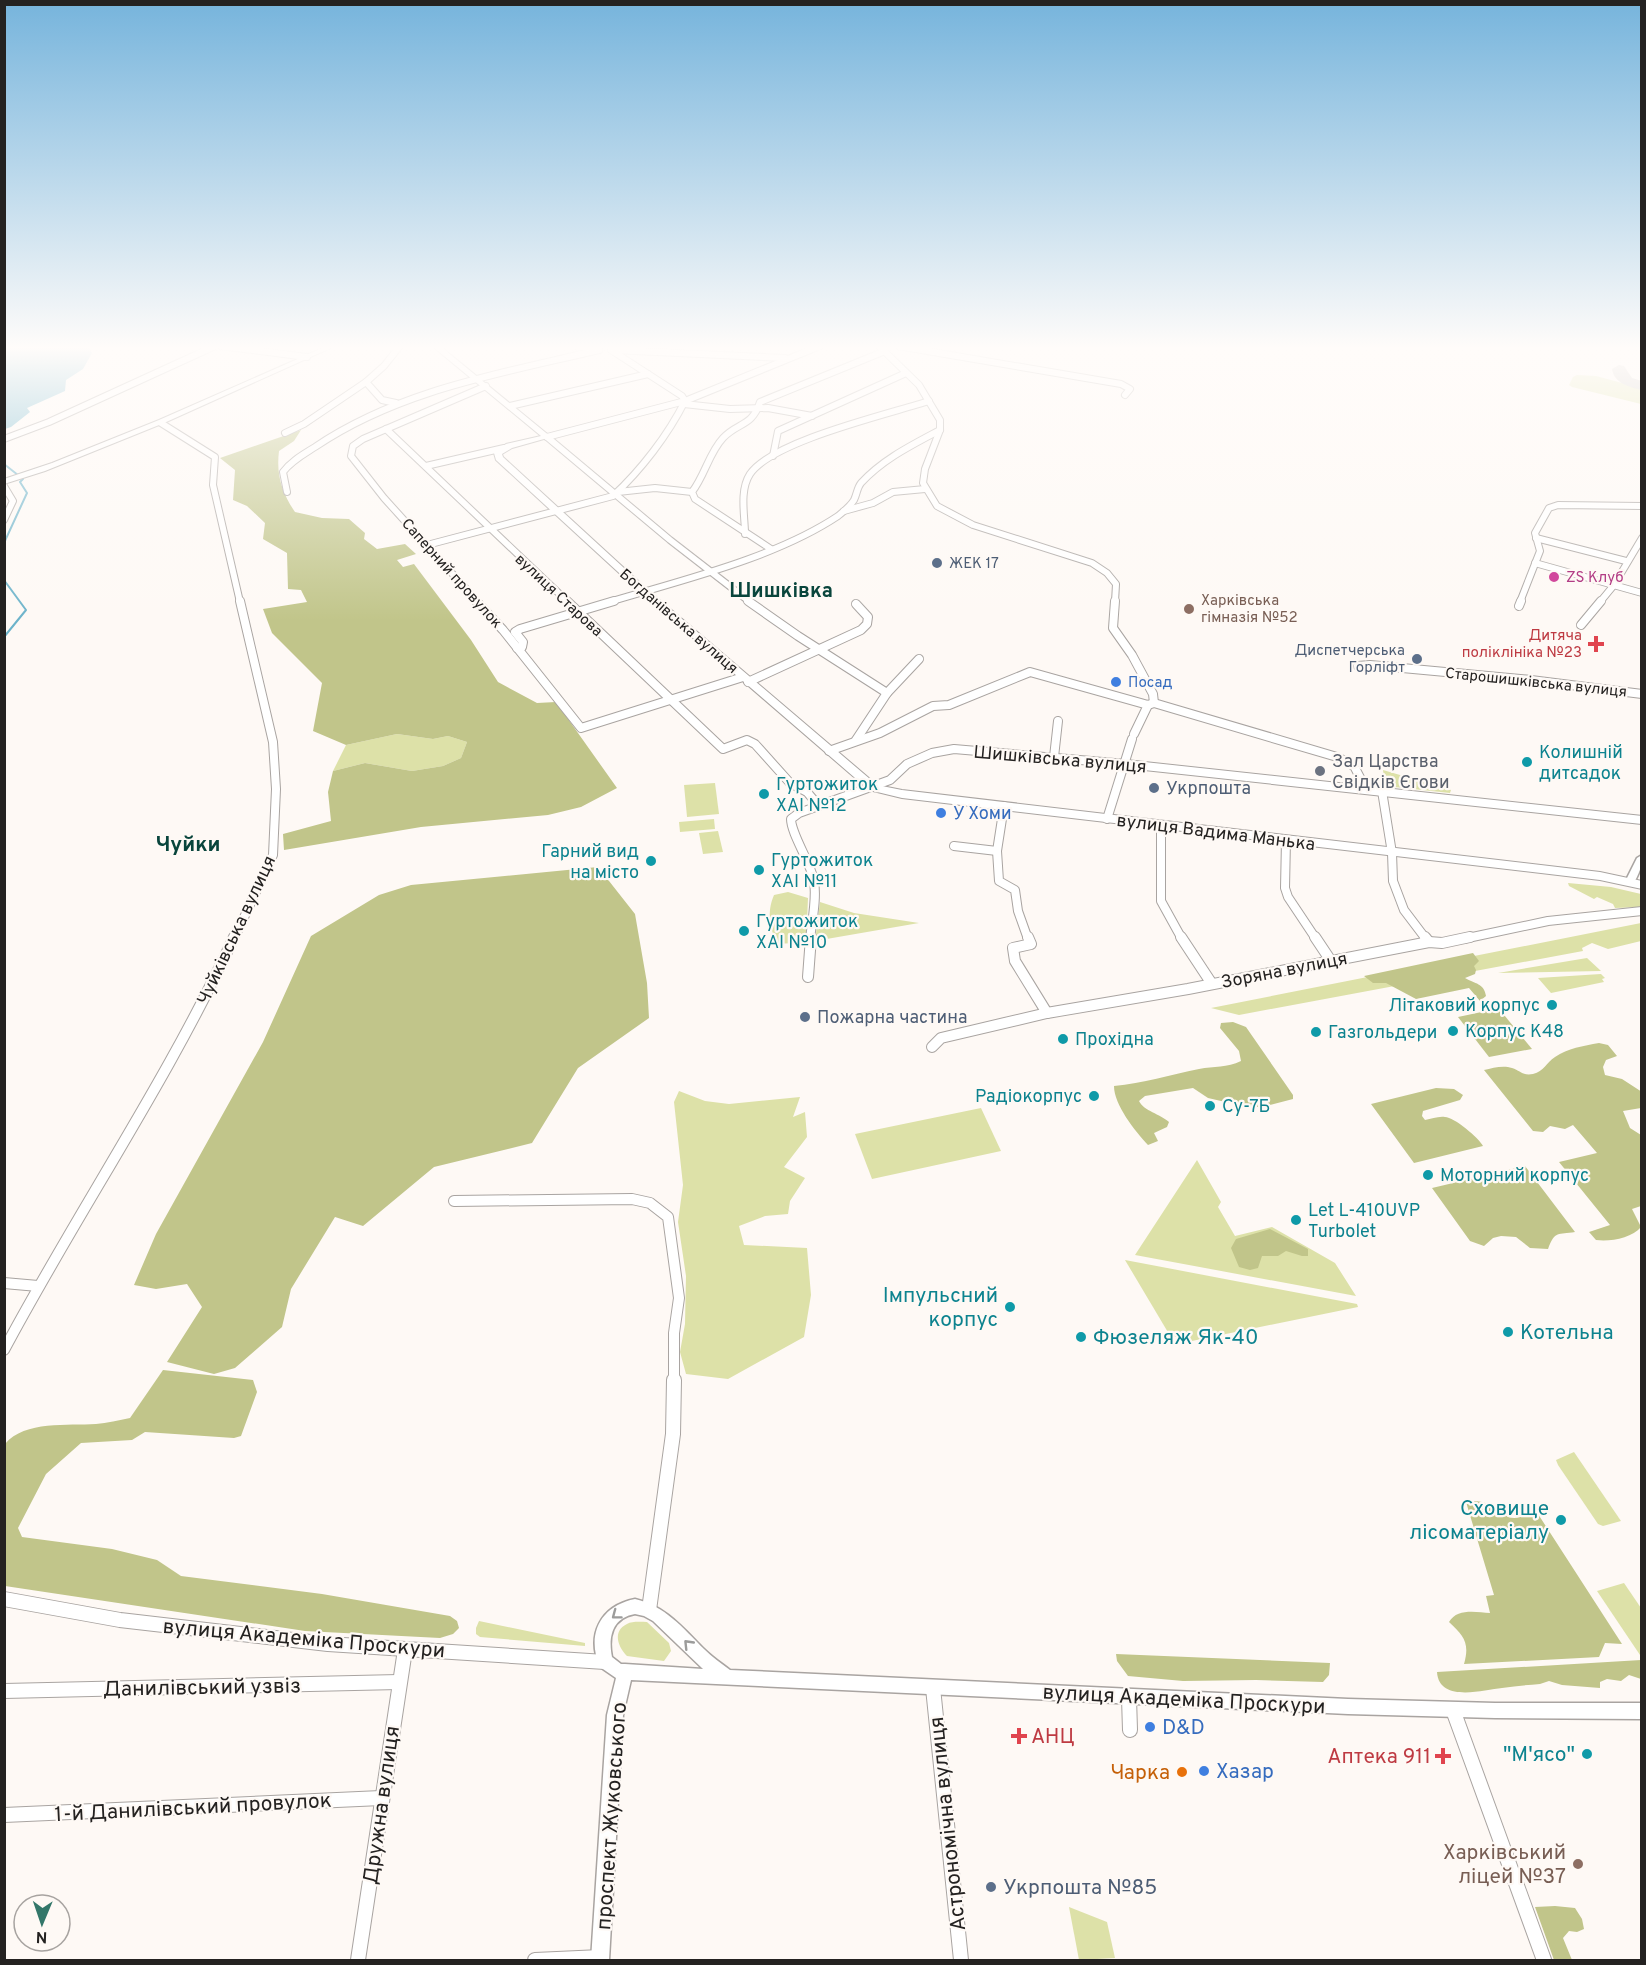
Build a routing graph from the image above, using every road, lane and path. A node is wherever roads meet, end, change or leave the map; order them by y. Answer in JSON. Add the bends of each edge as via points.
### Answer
{"nodes":[{"id":1,"x":124,"y":438,"type":"edge"},
{"id":2,"x":184,"y":438,"type":"edge"},
{"id":3,"x":329,"y":438,"type":"edge"},
{"id":4,"x":366,"y":438,"type":"edge"},
{"id":5,"x":395,"y":438,"type":"edge"},
{"id":6,"x":544,"y":438,"type":"edge"},
{"id":7,"x":548,"y":438,"type":"edge"},
{"id":8,"x":660,"y":438,"type":"edge"},
{"id":9,"x":723,"y":438,"type":"edge"},
{"id":10,"x":778,"y":438,"type":"edge"},
{"id":11,"x":820,"y":438,"type":"edge"},
{"id":12,"x":926,"y":438,"type":"edge"},
{"id":13,"x":937,"y":438,"type":"edge"},
{"id":14,"x":504,"y":448,"type":"junction"},
{"id":15,"x":773,"y":456,"type":"junction"},
{"id":16,"x":426,"y":466,"type":"junction"},
{"id":17,"x":4,"y":484,"type":"edge"},
{"id":18,"x":925,"y":489,"type":"junction"},
{"id":19,"x":287,"y":492,"type":"dead end"},
{"id":20,"x":692,"y":492,"type":"junction"},
{"id":21,"x":615,"y":493,"type":"junction"},
{"id":22,"x":1633,"y":506,"type":"junction"},
{"id":23,"x":1641,"y":506,"type":"edge"},
{"id":24,"x":556,"y":510,"type":"junction"},
{"id":25,"x":844,"y":511,"type":"junction"},
{"id":26,"x":1641,"y":516,"type":"edge"},
{"id":27,"x":4,"y":520,"type":"edge"},
{"id":28,"x":490,"y":530,"type":"junction"},
{"id":29,"x":745,"y":534,"type":"junction"},
{"id":30,"x":1536,"y":538,"type":"junction"},
{"id":31,"x":1641,"y":538,"type":"edge"},
{"id":32,"x":427,"y":545,"type":"junction"},
{"id":33,"x":771,"y":549,"type":"junction"},
{"id":34,"x":1626,"y":561,"type":"junction"},
{"id":35,"x":1535,"y":563,"type":"junction"},
{"id":36,"x":711,"y":571,"type":"junction"},
{"id":37,"x":1614,"y":585,"type":"junction"},
{"id":38,"x":645,"y":592,"type":"junction"},
{"id":39,"x":1641,"y":593,"type":"edge"},
{"id":40,"x":856,"y":604,"type":"dead end"},
{"id":41,"x":1519,"y":606,"type":"dead end"},
{"id":42,"x":578,"y":613,"type":"junction"},
{"id":43,"x":1581,"y":625,"type":"dead end"},
{"id":44,"x":517,"y":648,"type":"junction"},
{"id":45,"x":819,"y":651,"type":"junction"},
{"id":46,"x":919,"y":659,"type":"dead end"},
{"id":47,"x":1358,"y":666,"type":"dead end"},
{"id":48,"x":746,"y":680,"type":"junction"},
{"id":49,"x":887,"y":693,"type":"junction"},
{"id":50,"x":1641,"y":694,"type":"edge"},
{"id":51,"x":671,"y":701,"type":"junction"},
{"id":52,"x":1151,"y":704,"type":"junction"},
{"id":53,"x":1058,"y":721,"type":"dead end"},
{"id":54,"x":856,"y":740,"type":"junction"},
{"id":55,"x":829,"y":750,"type":"junction"},
{"id":56,"x":1054,"y":757,"type":"junction"},
{"id":57,"x":1126,"y":764,"type":"junction"},
{"id":58,"x":873,"y":788,"type":"junction"},
{"id":59,"x":1366,"y":789,"type":"junction"},
{"id":60,"x":1382,"y":791,"type":"junction"},
{"id":61,"x":818,"y":805,"type":"junction"},
{"id":62,"x":1004,"y":806,"type":"junction"},
{"id":63,"x":1107,"y":819,"type":"junction"},
{"id":64,"x":1641,"y":820,"type":"edge"},
{"id":65,"x":1161,"y":825,"type":"junction"},
{"id":66,"x":1286,"y":840,"type":"junction"},
{"id":67,"x":954,"y":846,"type":"dead end"},
{"id":68,"x":997,"y":852,"type":"junction"},
{"id":69,"x":1392,"y":853,"type":"junction"},
{"id":70,"x":1641,"y":858,"type":"edge"},
{"id":71,"x":1636,"y":884,"type":"edge"},
{"id":72,"x":1641,"y":911,"type":"edge"},
{"id":73,"x":1429,"y":942,"type":"junction"},
{"id":74,"x":1331,"y":961,"type":"junction"},
{"id":75,"x":808,"y":977,"type":"dead end"},
{"id":76,"x":1212,"y":984,"type":"junction"},
{"id":77,"x":1047,"y":1013,"type":"junction"},
{"id":78,"x":932,"y":1047,"type":"dead end"},
{"id":79,"x":454,"y":1201,"type":"dead end"},
{"id":80,"x":4,"y":1283,"type":"edge"},
{"id":81,"x":38,"y":1286,"type":"junction"},
{"id":82,"x":4,"y":1350,"type":"edge"},
{"id":83,"x":4,"y":1599,"type":"edge"},
{"id":84,"x":649,"y":1610,"type":"junction"},
{"id":85,"x":405,"y":1650,"type":"junction"},
{"id":86,"x":605,"y":1662,"type":"junction"},
{"id":87,"x":625,"y":1672,"type":"junction"},
{"id":88,"x":727,"y":1678,"type":"junction"},
{"id":89,"x":399,"y":1682,"type":"junction"},
{"id":90,"x":933,"y":1688,"type":"junction"},
{"id":91,"x":4,"y":1691,"type":"edge"},
{"id":92,"x":1129,"y":1698,"type":"junction"},
{"id":93,"x":1453,"y":1710,"type":"junction"},
{"id":94,"x":1641,"y":1711,"type":"edge"},
{"id":95,"x":1130,"y":1730,"type":"dead end"},
{"id":96,"x":381,"y":1798,"type":"junction"},
{"id":97,"x":4,"y":1815,"type":"edge"},
{"id":98,"x":601,"y":1959,"type":"edge"},
{"id":99,"x":358,"y":1960,"type":"edge"},
{"id":100,"x":535,"y":1960,"type":"edge"},
{"id":101,"x":961,"y":1960,"type":"edge"},
{"id":102,"x":1544,"y":1960,"type":"edge"}],
"edges":[{"from":1,"to":17,"type":"main road"},
{"from":2,"to":81,"type":"street","name":"Чуйківська вулиця","via":[[215,457],[213,485],[273,742],[273,855],[205,1000]]},
{"from":3,"to":19,"type":"street","via":[[288,465],[283,472]]},
{"from":4,"to":32,"type":"street","name":"Саперний провулок","via":[[356,442],[351,456],[364,477]]},
{"from":5,"to":16,"type":"street","name":"вулиця Старова"},
{"from":6,"to":14,"type":"main road"},
{"from":7,"to":21,"type":"street"},
{"from":8,"to":21,"type":"street","via":[[630,480]]},
{"from":9,"to":20,"type":"street"},
{"from":10,"to":15,"type":"street"},
{"from":11,"to":15,"type":"street"},
{"from":12,"to":25,"type":"street","via":[[895,455],[859,484],[854,500]]},
{"from":13,"to":18,"type":"street","via":[[925,469]]},
{"from":14,"to":16,"type":"street"},
{"from":14,"to":24,"type":"main road","name":"Богданівська вулиця","via":[[498,453],[500,460]]},
{"from":15,"to":29,"type":"street","via":[[751,471],[746,483]]},
{"from":16,"to":28,"type":"street","name":"вулиця Старова"},
{"from":17,"to":27,"type":"street","via":[[13,501]]},
{"from":18,"to":25,"type":"street","via":[[893,492],[873,503]]},
{"from":18,"to":52,"type":"street","via":[[937,506],[956,518],[1092,563],[1107,573],[1116,584],[1113,628],[1153,694]]},
{"from":20,"to":21,"type":"street","via":[[656,488]]},
{"from":20,"to":29,"type":"street","via":[[695,499]]},
{"from":21,"to":24,"type":"street"},
{"from":21,"to":36,"type":"street"},
{"from":22,"to":23,"type":"street"},
{"from":22,"to":26,"type":"street"},
{"from":22,"to":30,"type":"street","via":[[1553,506],[1546,510]]},
{"from":24,"to":28,"type":"street"},
{"from":24,"to":38,"type":"main road","name":"Богданівська вулиця"},
{"from":25,"to":33,"type":"street","via":[[820,527]]},
{"from":28,"to":32,"type":"street"},
{"from":28,"to":42,"type":"street","name":"вулиця Старова"},
{"from":29,"to":33,"type":"street"},
{"from":30,"to":34,"type":"street"},
{"from":30,"to":35,"type":"street","via":[[1540,551]]},
{"from":31,"to":34,"type":"street"},
{"from":32,"to":44,"type":"street","name":"Саперний провулок"},
{"from":33,"to":36,"type":"street"},
{"from":34,"to":37,"type":"street"},
{"from":35,"to":37,"type":"street"},
{"from":35,"to":41,"type":"street"},
{"from":36,"to":38,"type":"street"},
{"from":36,"to":45,"type":"street"},
{"from":37,"to":39,"type":"street"},
{"from":37,"to":43,"type":"street"},
{"from":38,"to":42,"type":"street"},
{"from":38,"to":48,"type":"main road","name":"Богданівська вулиця"},
{"from":40,"to":45,"type":"street","via":[[868,617],[867,624]]},
{"from":42,"to":44,"type":"street","via":[[520,629],[516,636],[524,642]]},
{"from":42,"to":51,"type":"street","name":"вулиця Старова"},
{"from":44,"to":51,"type":"street","name":"Саперний провулок","via":[[581,728]]},
{"from":45,"to":48,"type":"street"},
{"from":45,"to":49,"type":"street"},
{"from":46,"to":49,"type":"street"},
{"from":47,"to":50,"type":"street","name":"Старошишківська вулиця","via":[[1370,664]]},
{"from":48,"to":51,"type":"street"},
{"from":48,"to":55,"type":"main road","name":"Богданівська вулиця"},
{"from":49,"to":54,"type":"street"},
{"from":51,"to":61,"type":"street","name":"вулиця Старова","via":[[723,749],[747,740],[756,744],[786,778]]},
{"from":52,"to":54,"type":"street","via":[[1030,672],[949,705],[933,706],[880,733]]},
{"from":52,"to":57,"type":"street","via":[[1133,736]]},
{"from":52,"to":59,"type":"street","via":[[1337,757],[1354,766]]},
{"from":53,"to":56,"type":"street"},
{"from":54,"to":55,"type":"street"},
{"from":55,"to":58,"type":"main road","name":"Богданівська вулиця"},
{"from":56,"to":57,"type":"street","name":"Шишківська вулиця"},
{"from":56,"to":58,"type":"street","name":"Шишківська вулиця","via":[[943,750],[907,764],[890,780]]},
{"from":57,"to":59,"type":"street","name":"Шишківська вулиця"},
{"from":57,"to":63,"type":"street"},
{"from":58,"to":61,"type":"street","name":"вулиця Вадима Манька"},
{"from":58,"to":62,"type":"main road","name":"вулиця Вадима Манька"},
{"from":59,"to":60,"type":"street","name":"Шишківська вулиця"},
{"from":60,"to":64,"type":"street","name":"Шишківська вулиця"},
{"from":60,"to":69,"type":"street"},
{"from":61,"to":75,"type":"street","name":"вулиця Вадима Манька","via":[[791,819],[814,882]]},
{"from":62,"to":63,"type":"main road","name":"вулиця Вадима Манька"},
{"from":62,"to":68,"type":"street"},
{"from":63,"to":65,"type":"main road","name":"вулиця Вадима Манька"},
{"from":65,"to":66,"type":"main road","name":"вулиця Вадима Манька"},
{"from":65,"to":76,"type":"street","via":[[1161,901]]},
{"from":66,"to":69,"type":"main road","name":"вулиця Вадима Манька"},
{"from":66,"to":74,"type":"street","via":[[1287,897]]},
{"from":67,"to":68,"type":"street"},
{"from":68,"to":77,"type":"street","via":[[999,881],[1015,890],[1015,903],[1031,944],[1013,948],[1015,961]]},
{"from":69,"to":71,"type":"main road","name":"вулиця Вадима Манька","via":[[1600,876]]},
{"from":69,"to":73,"type":"street","via":[[1398,897]]},
{"from":70,"to":71,"type":"street"},
{"from":72,"to":73,"type":"street","name":"Зоряна вулиця","via":[[1548,921],[1442,943]]},
{"from":73,"to":74,"type":"street","name":"Зоряна вулиця"},
{"from":74,"to":76,"type":"street","name":"Зоряна вулиця"},
{"from":76,"to":77,"type":"street","name":"Зоряна вулиця"},
{"from":77,"to":78,"type":"street","name":"Зоряна вулиця","via":[[941,1038]]},
{"from":79,"to":84,"type":"street","via":[[632,1199],[650,1203],[668,1217],[679,1298],[674,1334],[673,1434]]},
{"from":80,"to":81,"type":"street"},
{"from":81,"to":82,"type":"street","name":"Чуйківська вулиця"},
{"from":83,"to":85,"type":"street","name":"вулиця Академіка Проскури","via":[[120,1620]]},
{"from":84,"to":86,"type":"street","one_way":true,"via":[[634,1607],[614,1615],[607,1623],[601,1646]]},
{"from":88,"to":84,"type":"street","one_way":true,"via":[[662,1616]]},
{"from":85,"to":86,"type":"street","name":"вулиця Академіка Проскури"},
{"from":85,"to":89,"type":"street","name":"Дружна вулиця"},
{"from":86,"to":87,"type":"street","name":"вулиця Академіка Проскури"},
{"from":87,"to":88,"type":"street","name":"вулиця Академіка Проскури"},
{"from":87,"to":98,"type":"street","name":"проспект Жуковського","via":[[615,1715]]},
{"from":88,"to":90,"type":"street","name":"вулиця Академіка Проскури"},
{"from":89,"to":91,"type":"street","name":"Данилівський узвіз"},
{"from":89,"to":96,"type":"street","name":"Дружна вулиця"},
{"from":90,"to":92,"type":"street","name":"вулиця Академіка Проскури"},
{"from":90,"to":101,"type":"street","name":"Астрономічна вулиця"},
{"from":92,"to":93,"type":"street","name":"вулиця Академіка Проскури"},
{"from":92,"to":95,"type":"street"},
{"from":93,"to":94,"type":"street","name":"вулиця Академіка Проскури"},
{"from":93,"to":102,"type":"street"},
{"from":96,"to":97,"type":"street","name":"1-й Данилівський провулок"},
{"from":96,"to":99,"type":"street","name":"Дружна вулиця"},
{"from":98,"to":100,"type":"street"}]}
